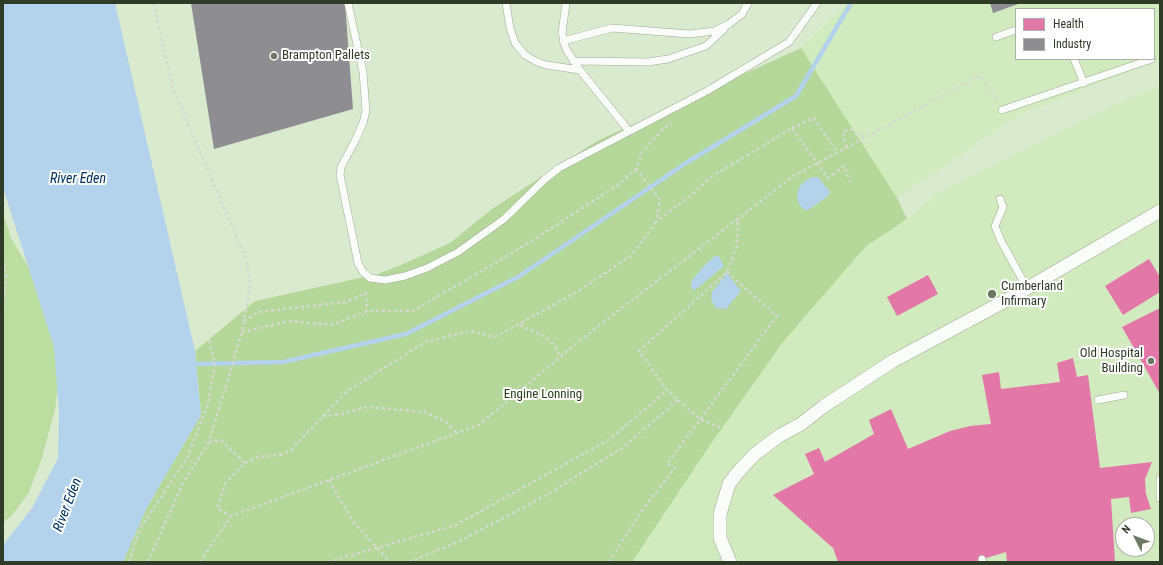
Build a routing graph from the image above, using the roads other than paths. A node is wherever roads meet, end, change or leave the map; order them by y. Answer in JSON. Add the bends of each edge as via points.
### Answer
{"nodes":[{"id":1,"x":348,"y":3,"type":"edge"},
{"id":2,"x":506,"y":3,"type":"edge"},
{"id":3,"x":566,"y":3,"type":"edge"},
{"id":4,"x":748,"y":3,"type":"edge"},
{"id":5,"x":817,"y":3,"type":"edge"},
{"id":6,"x":729,"y":24,"type":"junction"},
{"id":7,"x":1015,"y":30,"type":"edge"},
{"id":8,"x":996,"y":37,"type":"dead end"},
{"id":9,"x":564,"y":41,"type":"junction"},
{"id":10,"x":1074,"y":60,"type":"edge"},
{"id":11,"x":1147,"y":60,"type":"edge"},
{"id":12,"x":574,"y":61,"type":"junction"},
{"id":13,"x":580,"y":70,"type":"junction"},
{"id":14,"x":1084,"y":83,"type":"junction"},
{"id":15,"x":1002,"y":110,"type":"road end"},
{"id":16,"x":629,"y":131,"type":"junction"},
{"id":17,"x":1000,"y":199,"type":"dead end"},
{"id":18,"x":1159,"y":214,"type":"edge"},
{"id":19,"x":1027,"y":288,"type":"junction"},
{"id":20,"x":1124,"y":395,"type":"dead end"},
{"id":21,"x":1098,"y":400,"type":"dead end"},
{"id":22,"x":1160,"y":479,"type":"edge"},
{"id":23,"x":1160,"y":498,"type":"edge"},
{"id":24,"x":730,"y":562,"type":"edge"}],
"edges":[{"from":1,"to":16,"type":"lane","via":[[363,72],[366,111],[355,141],[341,167],[340,175],[358,263],[370,278],[385,280],[405,276],[458,252],[504,219],[559,168]]},
{"from":2,"to":13,"type":"lane","via":[[515,43],[525,55],[546,65]]},
{"from":3,"to":9,"type":"lane","via":[[562,33]]},
{"from":4,"to":6,"type":"lane","via":[[742,14]]},
{"from":5,"to":16,"type":"lane","via":[[789,42],[707,91]]},
{"from":6,"to":9,"type":"lane","via":[[715,31],[689,34],[612,28]]},
{"from":6,"to":12,"type":"lane","via":[[706,46],[668,59],[648,62]]},
{"from":7,"to":8,"type":"lane"},
{"from":9,"to":12,"type":"lane"},
{"from":10,"to":14,"type":"lane"},
{"from":11,"to":14,"type":"lane"},
{"from":12,"to":13,"type":"lane"},
{"from":13,"to":16,"type":"lane"},
{"from":14,"to":15,"type":"lane"},
{"from":17,"to":19,"type":"lane","via":[[1003,207],[995,226],[1000,241]]},
{"from":18,"to":19,"type":"street"},
{"from":19,"to":24,"type":"street","via":[[893,361],[755,454],[729,484],[720,514],[720,538]]},
{"from":20,"to":21,"type":"lane"},
{"from":22,"to":23,"type":"lane"}]}
